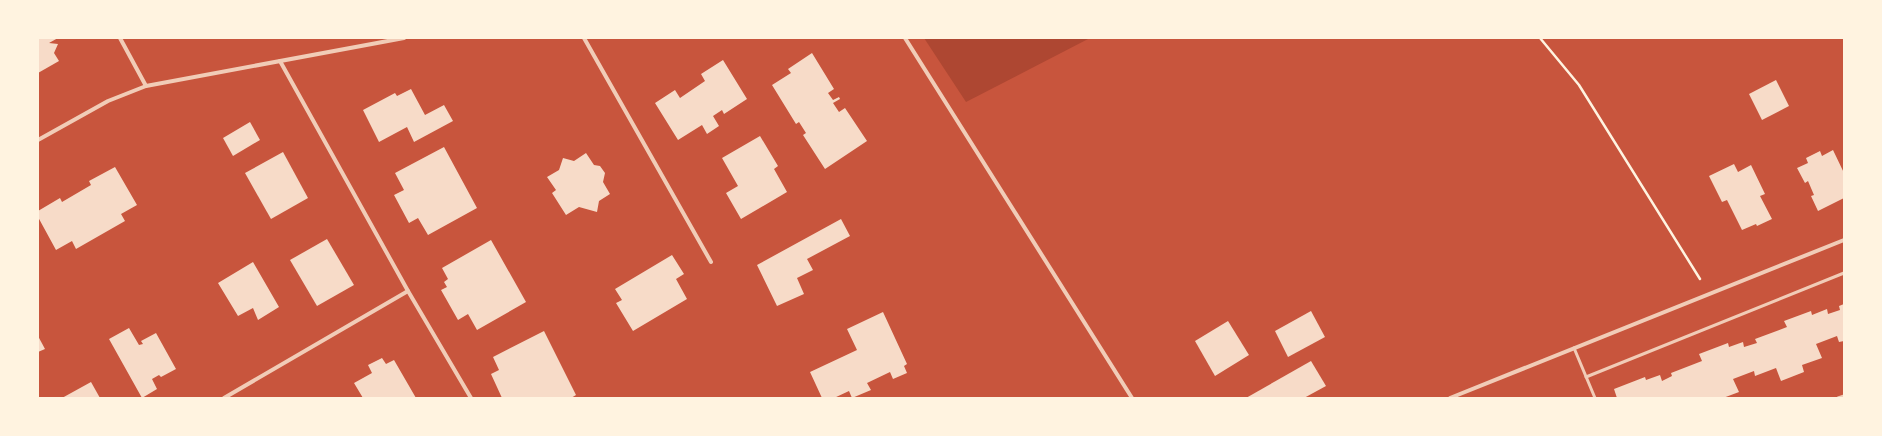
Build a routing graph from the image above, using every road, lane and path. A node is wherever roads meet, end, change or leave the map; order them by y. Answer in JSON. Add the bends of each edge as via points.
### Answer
{"nodes":[{"id":1,"x":120,"y":38,"type":"edge"},
{"id":2,"x":404,"y":38,"type":"edge"},
{"id":3,"x":584,"y":38,"type":"edge"},
{"id":4,"x":905,"y":38,"type":"edge"},
{"id":5,"x":1540,"y":38,"type":"edge"},
{"id":6,"x":280,"y":61,"type":"junction"},
{"id":7,"x":146,"y":86,"type":"junction"},
{"id":8,"x":38,"y":140,"type":"edge"},
{"id":9,"x":1844,"y":240,"type":"edge"},
{"id":10,"x":711,"y":262,"type":"dead end"},
{"id":11,"x":1844,"y":273,"type":"edge"},
{"id":12,"x":408,"y":291,"type":"junction"},
{"id":13,"x":1710,"y":294,"type":"junction"},
{"id":14,"x":1574,"y":348,"type":"junction"},
{"id":15,"x":1586,"y":377,"type":"junction"},
{"id":16,"x":1844,"y":396,"type":"edge"},
{"id":17,"x":224,"y":398,"type":"edge"},
{"id":18,"x":470,"y":398,"type":"edge"},
{"id":19,"x":1132,"y":398,"type":"edge"},
{"id":20,"x":1450,"y":398,"type":"edge"},
{"id":21,"x":1595,"y":398,"type":"edge"},
{"id":22,"x":1838,"y":398,"type":"edge"}],
"edges":[{"from":1,"to":7,"type":"street"},
{"from":2,"to":6,"type":"street"},
{"from":3,"to":10,"type":"street"},
{"from":4,"to":19,"type":"street"},
{"from":5,"to":13,"type":"path","via":[[1579,85]]},
{"from":6,"to":7,"type":"street"},
{"from":6,"to":12,"type":"street"},
{"from":7,"to":8,"type":"street","via":[[108,101]]},
{"from":9,"to":13,"type":"street"},
{"from":11,"to":15,"type":"lane"},
{"from":12,"to":17,"type":"street"},
{"from":12,"to":18,"type":"street"},
{"from":13,"to":14,"type":"street"},
{"from":14,"to":15,"type":"lane"},
{"from":14,"to":20,"type":"street"},
{"from":15,"to":21,"type":"lane"},
{"from":16,"to":22,"type":"lane"}]}
